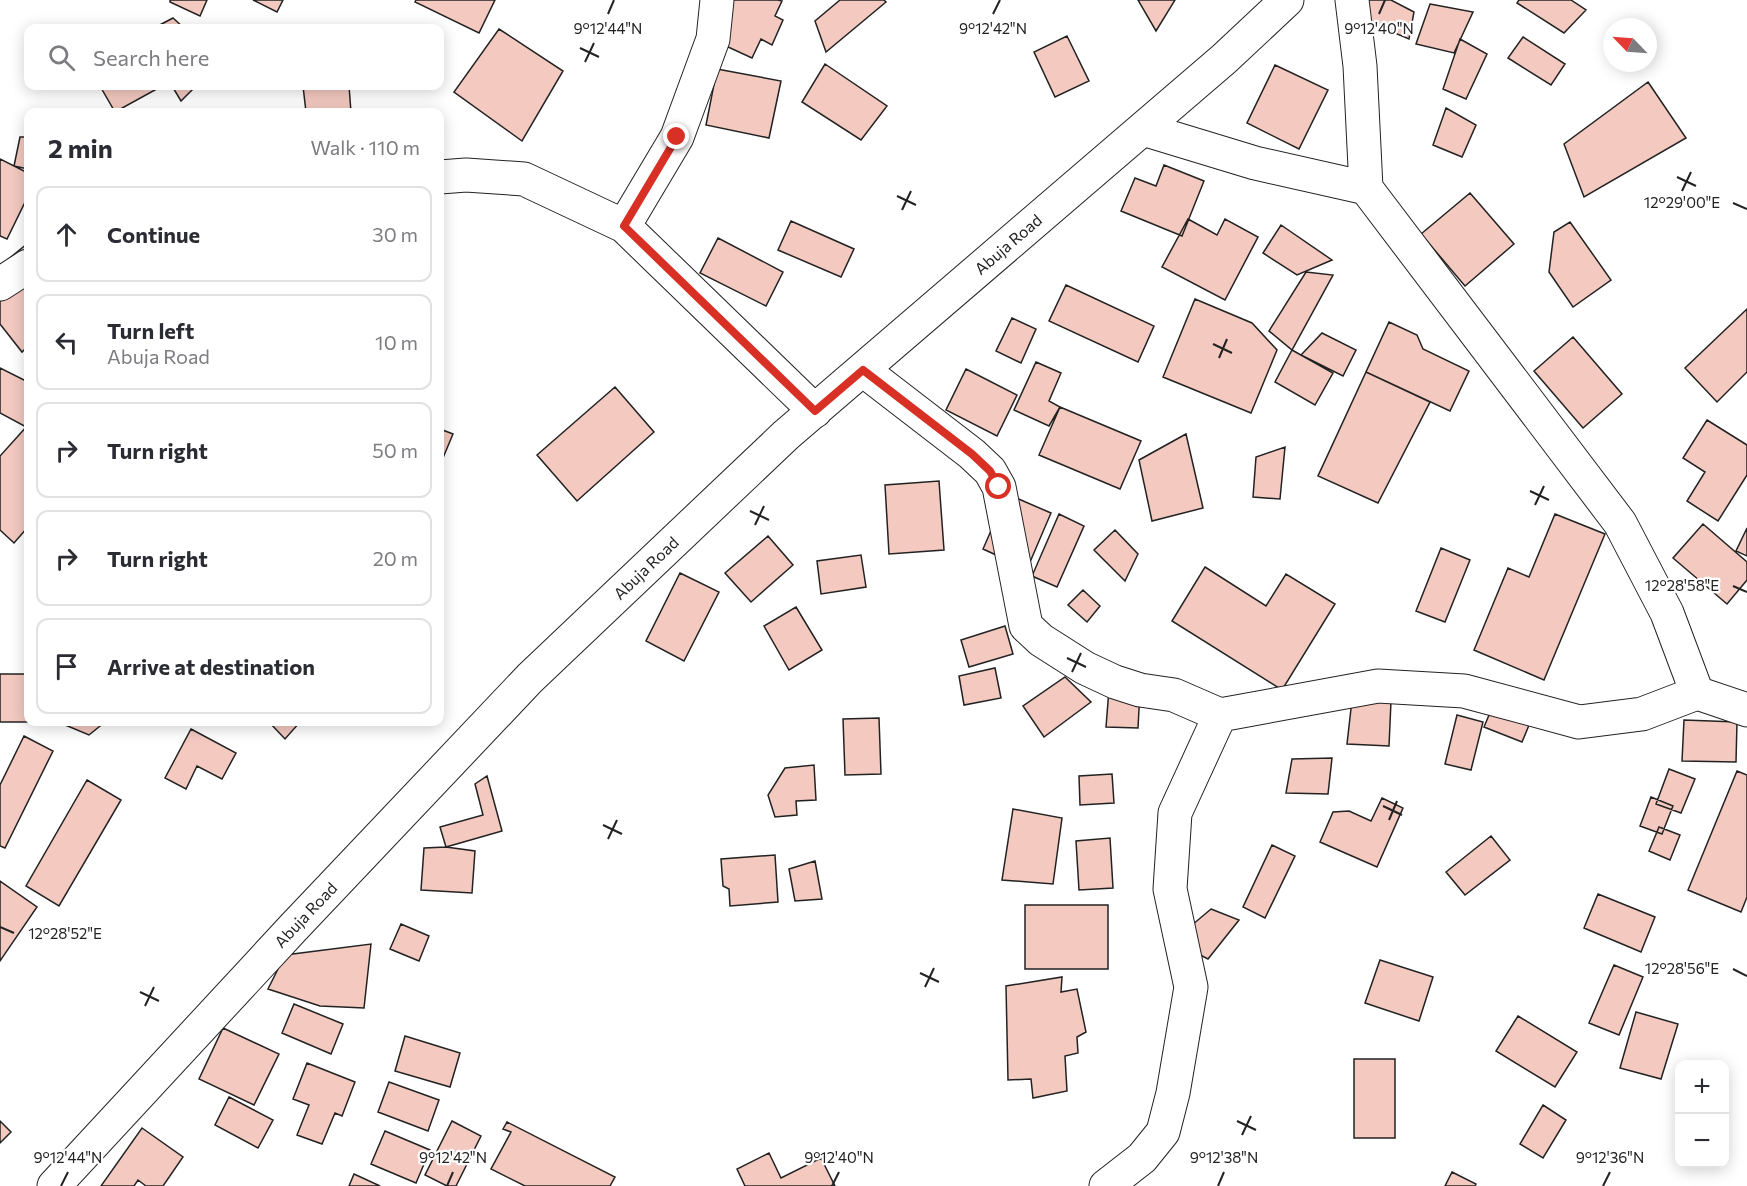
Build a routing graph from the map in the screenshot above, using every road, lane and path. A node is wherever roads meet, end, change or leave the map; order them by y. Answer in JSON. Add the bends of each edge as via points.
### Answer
{"nodes":[{"id":1,"x":717,"y":0,"type":"edge"},
{"id":2,"x":1287,"y":0,"type":"edge"},
{"id":3,"x":1352,"y":0,"type":"edge"},
{"id":4,"x":1143,"y":129,"type":"junction"},
{"id":5,"x":444,"y":177,"type":"edge"},
{"id":6,"x":1366,"y":188,"type":"junction"},
{"id":7,"x":624,"y":226,"type":"junction"},
{"id":8,"x":24,"y":269,"type":"edge"},
{"id":9,"x":0,"y":284,"type":"edge"},
{"id":10,"x":863,"y":370,"type":"junction"},
{"id":11,"x":815,"y":411,"type":"junction"},
{"id":12,"x":1697,"y":693,"type":"junction"},
{"id":13,"x":1747,"y":710,"type":"edge"},
{"id":14,"x":1220,"y":715,"type":"junction"},
{"id":15,"x":54,"y":1186,"type":"edge"},
{"id":16,"x":1106,"y":1186,"type":"edge"}],
"edges":[{"from":1,"to":7,"type":"street","via":[[713,39],[677,137]]},
{"from":2,"to":4,"type":"street","name":"Abuja Road"},
{"from":3,"to":6,"type":"street","via":[[1360,66]]},
{"from":4,"to":6,"type":"street","via":[[1255,163]]},
{"from":4,"to":10,"type":"street","name":"Abuja Road"},
{"from":5,"to":7,"type":"street","via":[[524,179]]},
{"from":6,"to":12,"type":"street","via":[[1620,523],[1667,613]]},
{"from":7,"to":11,"type":"street"},
{"from":8,"to":9,"type":"street"},
{"from":10,"to":11,"type":"street","name":"Abuja Road"},
{"from":10,"to":14,"type":"street","via":[[990,471],[999,487],[1026,626],[1041,640],[1105,678],[1140,690],[1174,695]]},
{"from":11,"to":15,"type":"street","name":"Abuja Road","via":[[530,678]]},
{"from":12,"to":13,"type":"street"},
{"from":12,"to":14,"type":"street","via":[[1642,714],[1579,722],[1464,691],[1378,686]]},
{"from":14,"to":16,"type":"street","via":[[1176,813],[1170,889],[1191,987],[1173,1093],[1163,1132],[1142,1158]]}]}
